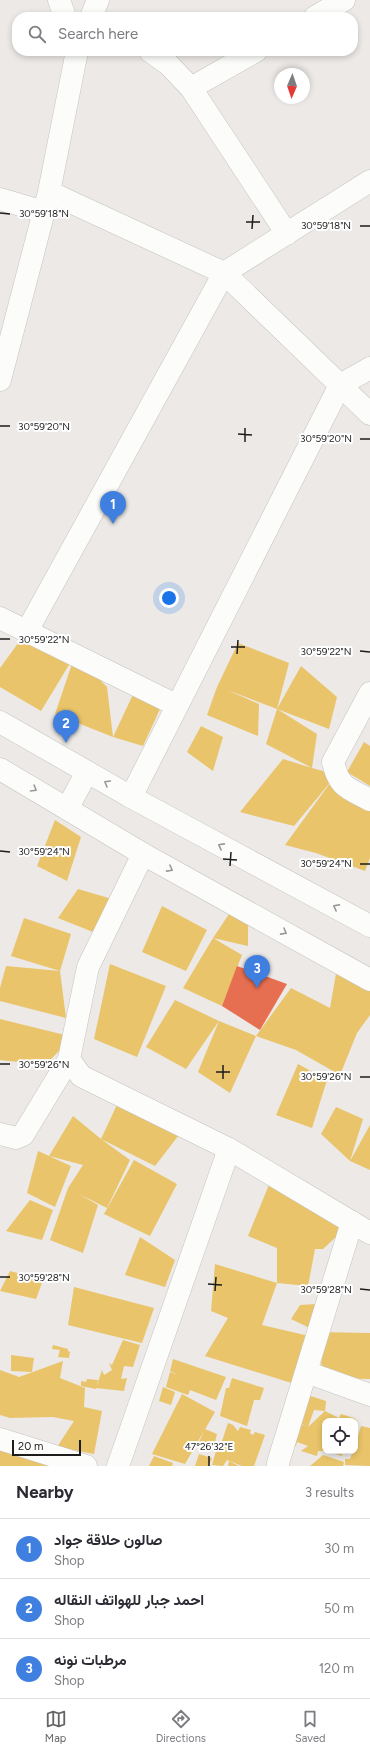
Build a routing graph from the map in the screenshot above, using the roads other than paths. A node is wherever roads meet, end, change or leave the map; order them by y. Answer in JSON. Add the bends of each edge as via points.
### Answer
{"nodes":[{"id":1,"x":59,"y":0,"type":"edge"},
{"id":2,"x":98,"y":0,"type":"edge"},
{"id":3,"x":344,"y":0,"type":"edge"},
{"id":4,"x":63,"y":12,"type":"edge"},
{"id":5,"x":93,"y":12,"type":"edge"},
{"id":6,"x":323,"y":12,"type":"edge"},
{"id":7,"x":77,"y":56,"type":"edge"},
{"id":8,"x":157,"y":56,"type":"edge"},
{"id":9,"x":247,"y":56,"type":"edge"},
{"id":10,"x":191,"y":88,"type":"junction"},
{"id":11,"x":370,"y":182,"type":"edge"},
{"id":12,"x":0,"y":199,"type":"edge"},
{"id":13,"x":47,"y":202,"type":"junction"},
{"id":14,"x":287,"y":234,"type":"junction"},
{"id":15,"x":224,"y":273,"type":"junction"},
{"id":16,"x":370,"y":368,"type":"edge"},
{"id":17,"x":0,"y":380,"type":"edge"},
{"id":18,"x":340,"y":385,"type":"junction"},
{"id":19,"x":370,"y":414,"type":"edge"},
{"id":20,"x":0,"y":618,"type":"edge"},
{"id":21,"x":27,"y":631,"type":"junction"},
{"id":22,"x":370,"y":693,"type":"edge"},
{"id":23,"x":176,"y":705,"type":"junction"},
{"id":24,"x":0,"y":722,"type":"edge"},
{"id":25,"x":0,"y":769,"type":"edge"},
{"id":26,"x":87,"y":772,"type":"junction"},
{"id":27,"x":131,"y":797,"type":"junction"},
{"id":28,"x":370,"y":800,"type":"edge"},
{"id":29,"x":67,"y":809,"type":"junction"},
{"id":30,"x":143,"y":854,"type":"junction"},
{"id":31,"x":370,"y":926,"type":"edge"},
{"id":32,"x":370,"y":980,"type":"edge"},
{"id":33,"x":69,"y":1059,"type":"junction"},
{"id":34,"x":0,"y":1134,"type":"edge"},
{"id":35,"x":228,"y":1149,"type":"junction"},
{"id":36,"x":352,"y":1222,"type":"junction"},
{"id":37,"x":370,"y":1233,"type":"edge"},
{"id":38,"x":306,"y":1372,"type":"junction"},
{"id":39,"x":370,"y":1395,"type":"edge"},
{"id":40,"x":0,"y":1439,"type":"edge"},
{"id":41,"x":86,"y":1466,"type":"edge"},
{"id":42,"x":118,"y":1466,"type":"edge"},
{"id":43,"x":278,"y":1466,"type":"edge"}],
"edges":[{"from":1,"to":4,"type":"street"},
{"from":2,"to":5,"type":"street"},
{"from":3,"to":6,"type":"street"},
{"from":7,"to":13,"type":"street"},
{"from":8,"to":10,"type":"street"},
{"from":9,"to":10,"type":"street"},
{"from":10,"to":14,"type":"street"},
{"from":11,"to":14,"type":"street"},
{"from":12,"to":13,"type":"street"},
{"from":13,"to":15,"type":"street"},
{"from":13,"to":17,"type":"street"},
{"from":14,"to":15,"type":"street"},
{"from":15,"to":18,"type":"street"},
{"from":15,"to":21,"type":"street"},
{"from":16,"to":18,"type":"street"},
{"from":18,"to":19,"type":"street"},
{"from":18,"to":23,"type":"street"},
{"from":20,"to":21,"type":"street"},
{"from":21,"to":23,"type":"street"},
{"from":22,"to":28,"type":"street","via":[[333,762],[343,785]]},
{"from":23,"to":27,"type":"street"},
{"from":24,"to":26,"type":"street"},
{"from":25,"to":29,"type":"street","one_way":true},
{"from":27,"to":26,"type":"street","one_way":true},
{"from":26,"to":29,"type":"street"},
{"from":31,"to":27,"type":"street","one_way":true},
{"from":29,"to":30,"type":"street"},
{"from":30,"to":32,"type":"street","one_way":true},
{"from":30,"to":33,"type":"street","via":[[88,967]]},
{"from":33,"to":34,"type":"street","via":[[24,1135],[16,1138]]},
{"from":33,"to":35,"type":"street","via":[[81,1076]]},
{"from":35,"to":36,"type":"street"},
{"from":35,"to":42,"type":"street"},
{"from":36,"to":37,"type":"street"},
{"from":36,"to":38,"type":"street"},
{"from":38,"to":39,"type":"street"},
{"from":38,"to":43,"type":"street"},
{"from":40,"to":41,"type":"street"}]}
